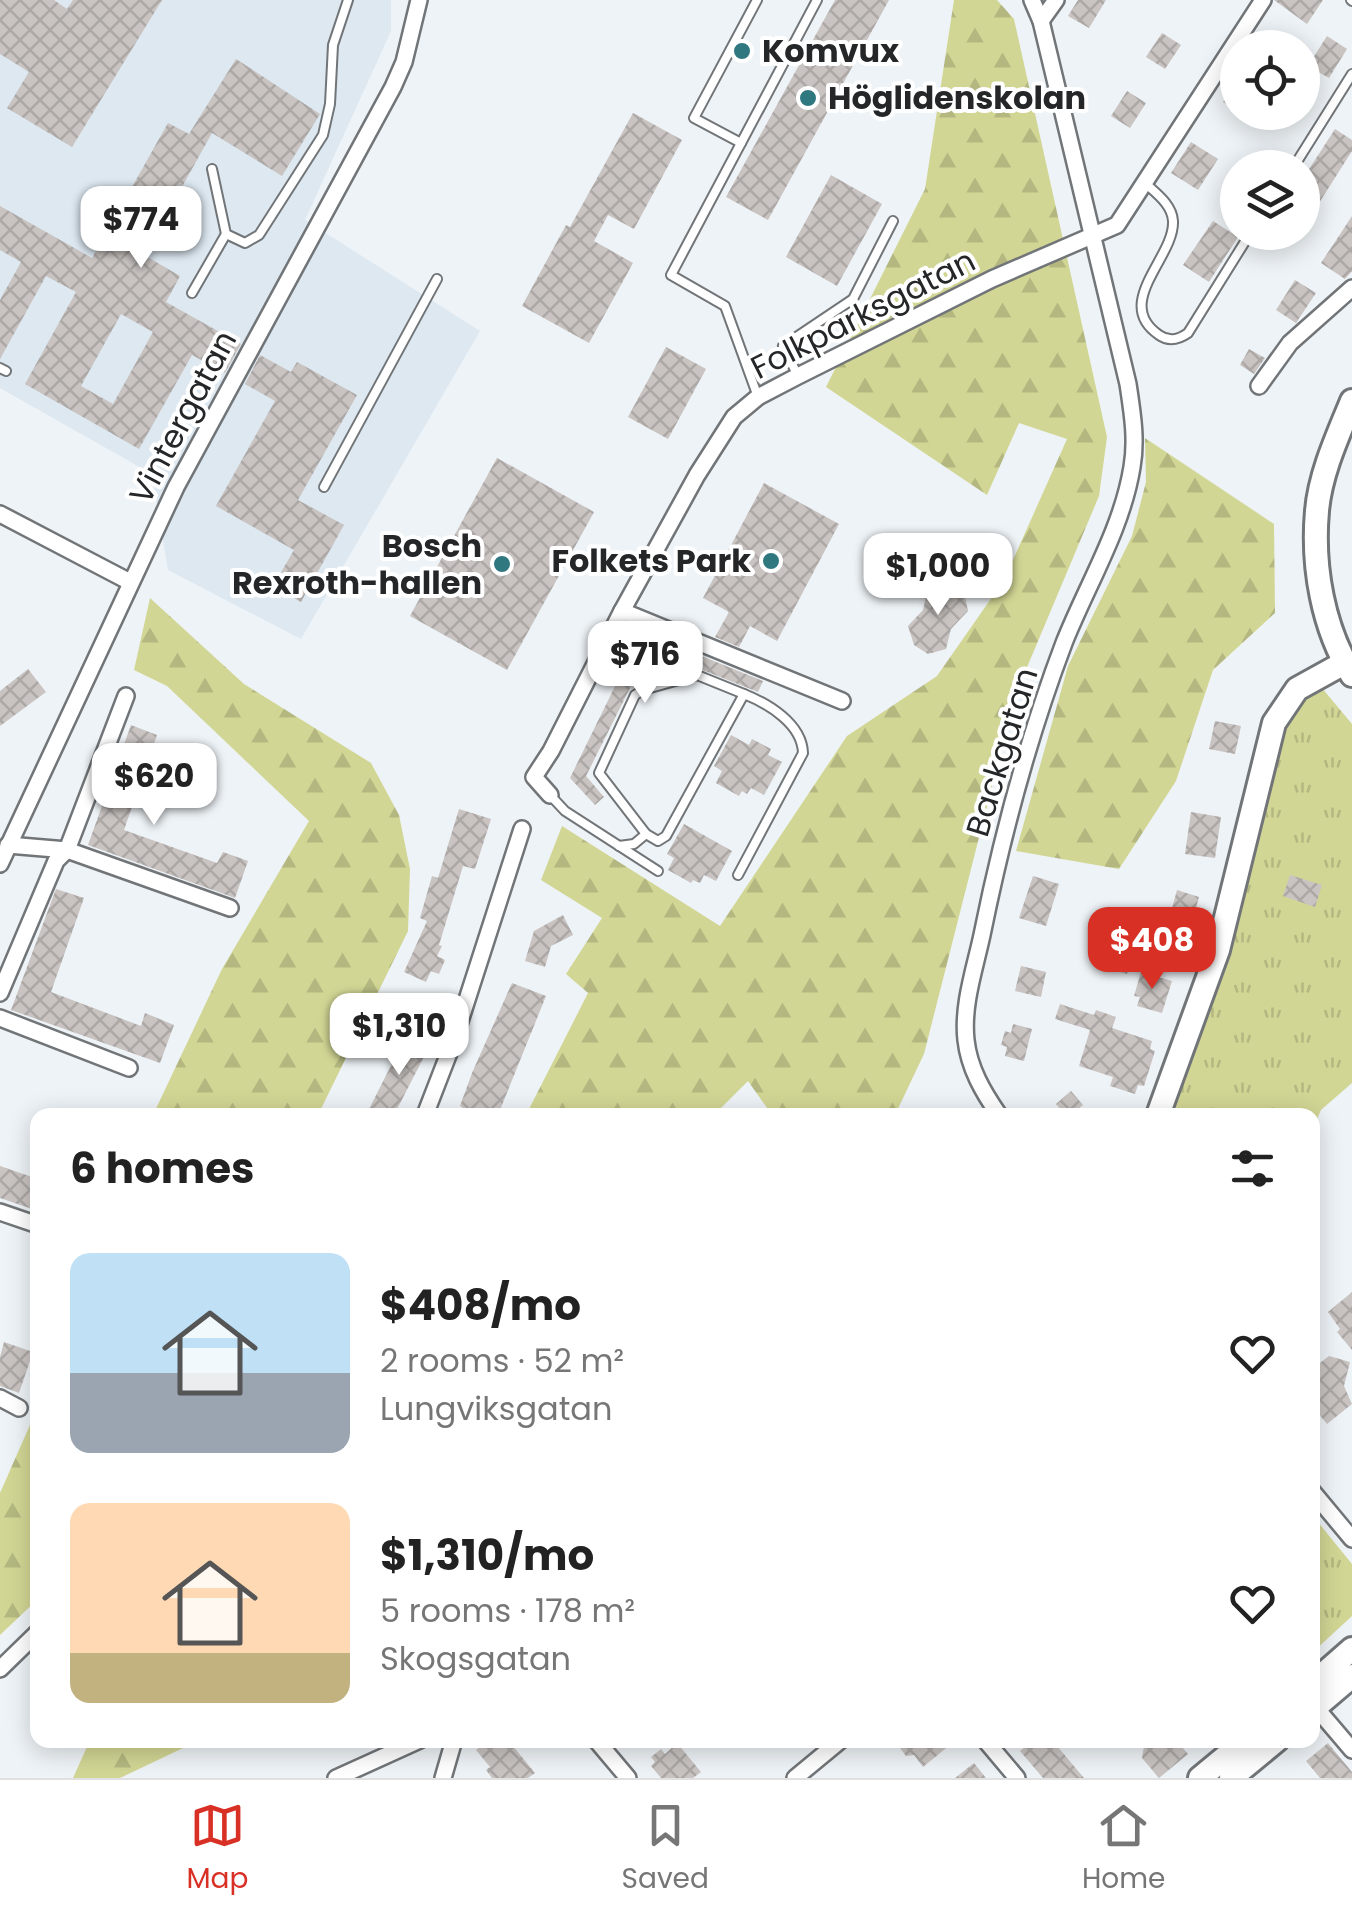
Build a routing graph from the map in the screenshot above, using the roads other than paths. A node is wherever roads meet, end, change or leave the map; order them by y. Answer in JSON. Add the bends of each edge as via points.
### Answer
{"nodes":[{"id":1,"x":348,"y":0,"type":"edge"},
{"id":2,"x":418,"y":0,"type":"edge"},
{"id":3,"x":756,"y":0,"type":"edge"},
{"id":4,"x":817,"y":0,"type":"edge"},
{"id":5,"x":1032,"y":0,"type":"edge"},
{"id":6,"x":1056,"y":0,"type":"edge"},
{"id":7,"x":1263,"y":0,"type":"edge"},
{"id":8,"x":1041,"y":21,"type":"junction"},
{"id":9,"x":1352,"y":74,"type":"edge"},
{"id":10,"x":742,"y":142,"type":"junction"},
{"id":11,"x":1304,"y":150,"type":"edge"},
{"id":12,"x":212,"y":169,"type":"dead end"},
{"id":13,"x":1146,"y":184,"type":"junction"},
{"id":14,"x":894,"y":220,"type":"dead end"},
{"id":15,"x":226,"y":234,"type":"junction"},
{"id":16,"x":1091,"y":235,"type":"junction"},
{"id":17,"x":1239,"y":250,"type":"edge"},
{"id":18,"x":437,"y":279,"type":"dead end"},
{"id":19,"x":1352,"y":288,"type":"edge"},
{"id":20,"x":192,"y":292,"type":"dead end"},
{"id":21,"x":798,"y":376,"type":"junction"},
{"id":22,"x":1259,"y":386,"type":"dead end"},
{"id":23,"x":758,"y":397,"type":"junction"},
{"id":24,"x":1352,"y":401,"type":"edge"},
{"id":25,"x":324,"y":487,"type":"dead end"},
{"id":26,"x":0,"y":514,"type":"edge"},
{"id":27,"x":130,"y":582,"type":"junction"},
{"id":28,"x":622,"y":611,"type":"junction"},
{"id":29,"x":1348,"y":669,"type":"edge"},
{"id":30,"x":744,"y":694,"type":"junction"},
{"id":31,"x":126,"y":696,"type":"dead end"},
{"id":32,"x":842,"y":702,"type":"dead end"},
{"id":33,"x":550,"y":796,"type":"joint"},
{"id":34,"x":522,"y":829,"type":"dead end"},
{"id":35,"x":646,"y":834,"type":"junction"},
{"id":36,"x":8,"y":845,"type":"junction"},
{"id":37,"x":618,"y":846,"type":"junction"},
{"id":38,"x":66,"y":850,"type":"junction"},
{"id":39,"x":0,"y":864,"type":"edge"},
{"id":40,"x":658,"y":871,"type":"dead end"},
{"id":41,"x":738,"y":875,"type":"dead end"},
{"id":42,"x":230,"y":908,"type":"dead end"},
{"id":43,"x":0,"y":994,"type":"edge"},
{"id":44,"x":0,"y":1018,"type":"edge"},
{"id":45,"x":129,"y":1068,"type":"dead end"},
{"id":46,"x":427,"y":1108,"type":"edge"},
{"id":47,"x":995,"y":1108,"type":"edge"},
{"id":48,"x":1161,"y":1108,"type":"edge"},
{"id":49,"x":0,"y":1212,"type":"edge"},
{"id":50,"x":30,"y":1222,"type":"edge"},
{"id":51,"x":0,"y":1398,"type":"edge"},
{"id":52,"x":19,"y":1408,"type":"dead end"},
{"id":53,"x":1320,"y":1500,"type":"edge"},
{"id":54,"x":1352,"y":1538,"type":"edge"},
{"id":55,"x":30,"y":1640,"type":"edge"},
{"id":56,"x":1352,"y":1649,"type":"edge"},
{"id":57,"x":0,"y":1669,"type":"edge"},
{"id":58,"x":1352,"y":1676,"type":"edge"},
{"id":59,"x":1320,"y":1692,"type":"edge"},
{"id":60,"x":1320,"y":1697,"type":"edge"},
{"id":61,"x":1320,"y":1710,"type":"edge"},
{"id":62,"x":402,"y":1748,"type":"edge"},
{"id":63,"x":452,"y":1748,"type":"edge"},
{"id":64,"x":603,"y":1748,"type":"edge"},
{"id":65,"x":831,"y":1748,"type":"edge"},
{"id":66,"x":992,"y":1748,"type":"edge"},
{"id":67,"x":1236,"y":1748,"type":"edge"},
{"id":68,"x":1267,"y":1748,"type":"edge"},
{"id":69,"x":1352,"y":1750,"type":"edge"},
{"id":70,"x":336,"y":1778,"type":"edge"},
{"id":71,"x":443,"y":1778,"type":"edge"},
{"id":72,"x":628,"y":1778,"type":"edge"},
{"id":73,"x":795,"y":1778,"type":"edge"},
{"id":74,"x":1017,"y":1778,"type":"edge"},
{"id":75,"x":1200,"y":1778,"type":"edge"},
{"id":76,"x":1231,"y":1778,"type":"edge"}],
"edges":[{"from":1,"to":15,"type":"lane","via":[[333,45],[324,134],[258,235],[245,242]]},
{"from":2,"to":27,"type":"street","name":"Vintergatan","via":[[393,88]]},
{"from":3,"to":10,"type":"lane","via":[[694,118]]},
{"from":4,"to":10,"type":"lane"},
{"from":5,"to":8,"type":"street","name":"Backgatan"},
{"from":6,"to":8,"type":"street"},
{"from":7,"to":13,"type":"street","name":"Folkparksgatan"},
{"from":8,"to":16,"type":"street","name":"Backgatan"},
{"from":9,"to":11,"type":"lane"},
{"from":10,"to":23,"type":"lane","via":[[672,274],[725,306]]},
{"from":12,"to":15,"type":"lane"},
{"from":13,"to":16,"type":"street","name":"Folkparksgatan","via":[[1117,225]]},
{"from":13,"to":17,"type":"lane","via":[[1172,211],[1174,226],[1148,280],[1142,312],[1154,332],[1167,340],[1188,333]]},
{"from":14,"to":21,"type":"lane","via":[[853,299],[783,346]]},
{"from":15,"to":20,"type":"lane"},
{"from":16,"to":21,"type":"street","name":"Folkparksgatan"},
{"from":16,"to":47,"type":"street","name":"Backgatan","via":[[1128,384],[1134,454],[1114,532],[1031,736],[995,872],[966,1039]]},
{"from":18,"to":25,"type":"lane"},
{"from":19,"to":22,"type":"street","via":[[1290,343]]},
{"from":21,"to":23,"type":"street","name":"Folkparksgatan"},
{"from":23,"to":28,"type":"street","name":"Folkparksgatan","via":[[720,434]]},
{"from":24,"to":29,"type":"street","via":[[1317,510],[1326,618]]},
{"from":26,"to":27,"type":"street"},
{"from":27,"to":36,"type":"street","name":"Vintergatan"},
{"from":28,"to":32,"type":"street"},
{"from":28,"to":33,"type":"street","name":"Folkparksgatan","via":[[534,776]]},
{"from":29,"to":48,"type":"street","via":[[1298,690],[1274,723],[1218,950]]},
{"from":30,"to":35,"type":"lane","via":[[666,836],[658,841]]},
{"from":30,"to":35,"type":"lane","via":[[697,675],[635,695],[599,773]]},
{"from":30,"to":41,"type":"lane","via":[[796,729],[803,753]]},
{"from":31,"to":38,"type":"street"},
{"from":33,"to":37,"type":"lane"},
{"from":34,"to":46,"type":"street"},
{"from":35,"to":37,"type":"lane"},
{"from":36,"to":38,"type":"street"},
{"from":36,"to":39,"type":"street","name":"Vintergatan"},
{"from":37,"to":40,"type":"lane"},
{"from":38,"to":42,"type":"street"},
{"from":38,"to":43,"type":"street"},
{"from":44,"to":45,"type":"street"},
{"from":49,"to":50,"type":"street"},
{"from":51,"to":52,"type":"street"},
{"from":53,"to":54,"type":"street"},
{"from":55,"to":57,"type":"street"},
{"from":56,"to":59,"type":"street"},
{"from":58,"to":60,"type":"street"},
{"from":61,"to":69,"type":"street"},
{"from":62,"to":70,"type":"street"},
{"from":63,"to":71,"type":"street"},
{"from":64,"to":72,"type":"street"},
{"from":65,"to":73,"type":"street"},
{"from":66,"to":74,"type":"street"},
{"from":67,"to":75,"type":"street"},
{"from":68,"to":76,"type":"street"}]}
